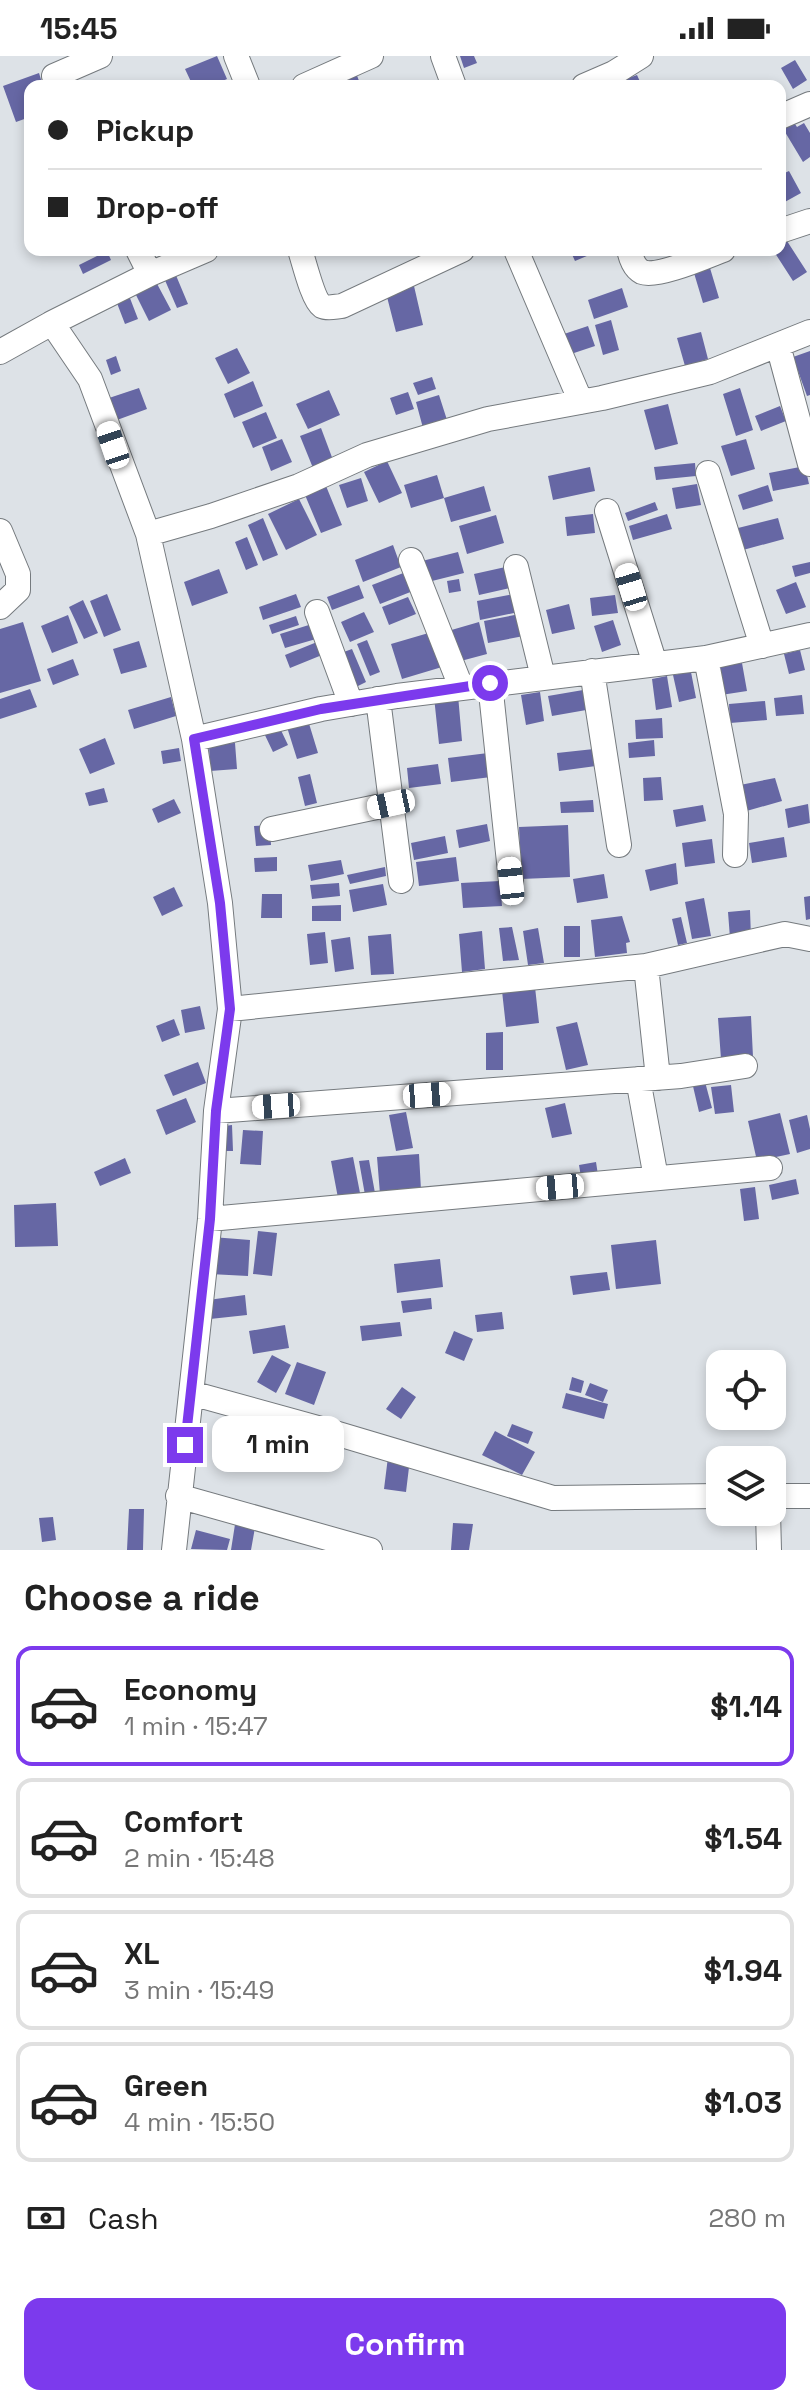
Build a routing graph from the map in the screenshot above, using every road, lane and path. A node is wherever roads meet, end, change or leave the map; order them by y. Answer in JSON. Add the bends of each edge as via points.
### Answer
{"nodes":[{"id":1,"x":100,"y":56,"type":"edge"},
{"id":2,"x":236,"y":56,"type":"edge"},
{"id":3,"x":371,"y":56,"type":"edge"},
{"id":4,"x":443,"y":56,"type":"edge"},
{"id":5,"x":641,"y":56,"type":"edge"},
{"id":6,"x":52,"y":73,"type":"edge"},
{"id":7,"x":246,"y":80,"type":"edge"},
{"id":8,"x":317,"y":80,"type":"edge"},
{"id":9,"x":452,"y":80,"type":"edge"},
{"id":10,"x":598,"y":80,"type":"edge"},
{"id":11,"x":810,"y":104,"type":"edge"},
{"id":12,"x":786,"y":114,"type":"edge"},
{"id":13,"x":810,"y":221,"type":"edge"},
{"id":14,"x":786,"y":229,"type":"edge"},
{"id":15,"x":141,"y":256,"type":"edge"},
{"id":16,"x":192,"y":256,"type":"edge"},
{"id":17,"x":302,"y":256,"type":"edge"},
{"id":18,"x":449,"y":256,"type":"edge"},
{"id":19,"x":519,"y":256,"type":"edge"},
{"id":20,"x":631,"y":256,"type":"edge"},
{"id":21,"x":705,"y":256,"type":"edge"},
{"id":22,"x":150,"y":274,"type":"junction"},
{"id":23,"x":52,"y":323,"type":"junction"},
{"id":24,"x":810,"y":332,"type":"edge"},
{"id":25,"x":778,"y":345,"type":"junction"},
{"id":26,"x":0,"y":352,"type":"edge"},
{"id":27,"x":581,"y":402,"type":"junction"},
{"id":28,"x":810,"y":464,"type":"edge"},
{"id":29,"x":708,"y":473,"type":"dead end"},
{"id":30,"x":607,"y":511,"type":"dead end"},
{"id":31,"x":0,"y":531,"type":"edge"},
{"id":32,"x":148,"y":534,"type":"junction"},
{"id":33,"x":411,"y":560,"type":"dead end"},
{"id":34,"x":516,"y":567,"type":"dead end"},
{"id":35,"x":0,"y":607,"type":"edge"},
{"id":36,"x":317,"y":612,"type":"dead end"},
{"id":37,"x":810,"y":635,"type":"edge"},
{"id":38,"x":762,"y":646,"type":"junction"},
{"id":39,"x":706,"y":658,"type":"junction"},
{"id":40,"x":655,"y":664,"type":"junction"},
{"id":41,"x":592,"y":671,"type":"junction"},
{"id":42,"x":543,"y":677,"type":"junction"},
{"id":43,"x":490,"y":683,"type":"junction"},
{"id":44,"x":461,"y":687,"type":"junction"},
{"id":45,"x":378,"y":699,"type":"junction"},
{"id":46,"x":351,"y":704,"type":"junction"},
{"id":47,"x":194,"y":739,"type":"junction"},
{"id":48,"x":391,"y":804,"type":"junction"},
{"id":49,"x":272,"y":829,"type":"dead end"},
{"id":50,"x":619,"y":845,"type":"dead end"},
{"id":51,"x":735,"y":855,"type":"dead end"},
{"id":52,"x":401,"y":881,"type":"dead end"},
{"id":53,"x":511,"y":881,"type":"dead end"},
{"id":54,"x":810,"y":939,"type":"edge"},
{"id":55,"x":646,"y":966,"type":"junction"},
{"id":56,"x":230,"y":1009,"type":"junction"},
{"id":57,"x":745,"y":1066,"type":"dead end"},
{"id":58,"x":648,"y":1079,"type":"junction"},
{"id":59,"x":216,"y":1111,"type":"junction"},
{"id":60,"x":770,"y":1168,"type":"dead end"},
{"id":61,"x":656,"y":1178,"type":"junction"},
{"id":62,"x":210,"y":1219,"type":"junction"},
{"id":63,"x":191,"y":1393,"type":"junction"},
{"id":64,"x":178,"y":1496,"type":"junction"},
{"id":65,"x":706,"y":1496,"type":"edge"},
{"id":66,"x":786,"y":1496,"type":"edge"},
{"id":67,"x":810,"y":1496,"type":"edge"},
{"id":68,"x":768,"y":1526,"type":"edge"},
{"id":69,"x":174,"y":1550,"type":"edge"},
{"id":70,"x":370,"y":1550,"type":"edge"},
{"id":71,"x":769,"y":1550,"type":"edge"}],
"edges":[{"from":1,"to":6,"type":"street"},
{"from":2,"to":7,"type":"street"},
{"from":3,"to":8,"type":"street"},
{"from":4,"to":9,"type":"street"},
{"from":5,"to":10,"type":"street"},
{"from":11,"to":12,"type":"street"},
{"from":13,"to":14,"type":"street"},
{"from":15,"to":22,"type":"street"},
{"from":16,"to":22,"type":"street"},
{"from":17,"to":18,"type":"street","via":[[316,299],[329,307],[342,306]]},
{"from":19,"to":27,"type":"street"},
{"from":20,"to":21,"type":"street","via":[[642,272]]},
{"from":22,"to":23,"type":"street"},
{"from":23,"to":26,"type":"street"},
{"from":23,"to":32,"type":"street","via":[[90,379]]},
{"from":24,"to":25,"type":"street"},
{"from":25,"to":27,"type":"street","via":[[710,372]]},
{"from":25,"to":28,"type":"street"},
{"from":27,"to":32,"type":"street","via":[[488,419],[367,455],[299,486]]},
{"from":29,"to":38,"type":"street"},
{"from":30,"to":40,"type":"street"},
{"from":31,"to":35,"type":"street","via":[[18,574],[18,590]]},
{"from":32,"to":47,"type":"street"},
{"from":33,"to":44,"type":"street"},
{"from":34,"to":42,"type":"street"},
{"from":36,"to":46,"type":"street"},
{"from":37,"to":38,"type":"street"},
{"from":38,"to":39,"type":"street"},
{"from":39,"to":40,"type":"street"},
{"from":39,"to":51,"type":"street","via":[[736,814]]},
{"from":40,"to":41,"type":"street"},
{"from":41,"to":42,"type":"street"},
{"from":41,"to":50,"type":"street"},
{"from":42,"to":43,"type":"street"},
{"from":43,"to":44,"type":"street"},
{"from":43,"to":53,"type":"street"},
{"from":44,"to":45,"type":"street"},
{"from":45,"to":46,"type":"street"},
{"from":45,"to":48,"type":"street"},
{"from":46,"to":47,"type":"street"},
{"from":47,"to":56,"type":"street","via":[[220,903]]},
{"from":48,"to":49,"type":"street"},
{"from":48,"to":52,"type":"street"},
{"from":54,"to":55,"type":"street","via":[[785,934]]},
{"from":55,"to":56,"type":"street"},
{"from":55,"to":58,"type":"street"},
{"from":56,"to":59,"type":"street"},
{"from":57,"to":58,"type":"street"},
{"from":58,"to":59,"type":"street"},
{"from":58,"to":61,"type":"street"},
{"from":59,"to":62,"type":"street"},
{"from":60,"to":61,"type":"street"},
{"from":61,"to":62,"type":"street"},
{"from":62,"to":63,"type":"street"},
{"from":63,"to":64,"type":"street"},
{"from":63,"to":65,"type":"street","via":[[553,1498]]},
{"from":64,"to":69,"type":"street"},
{"from":64,"to":70,"type":"street"},
{"from":66,"to":67,"type":"street"},
{"from":68,"to":71,"type":"street"}]}
